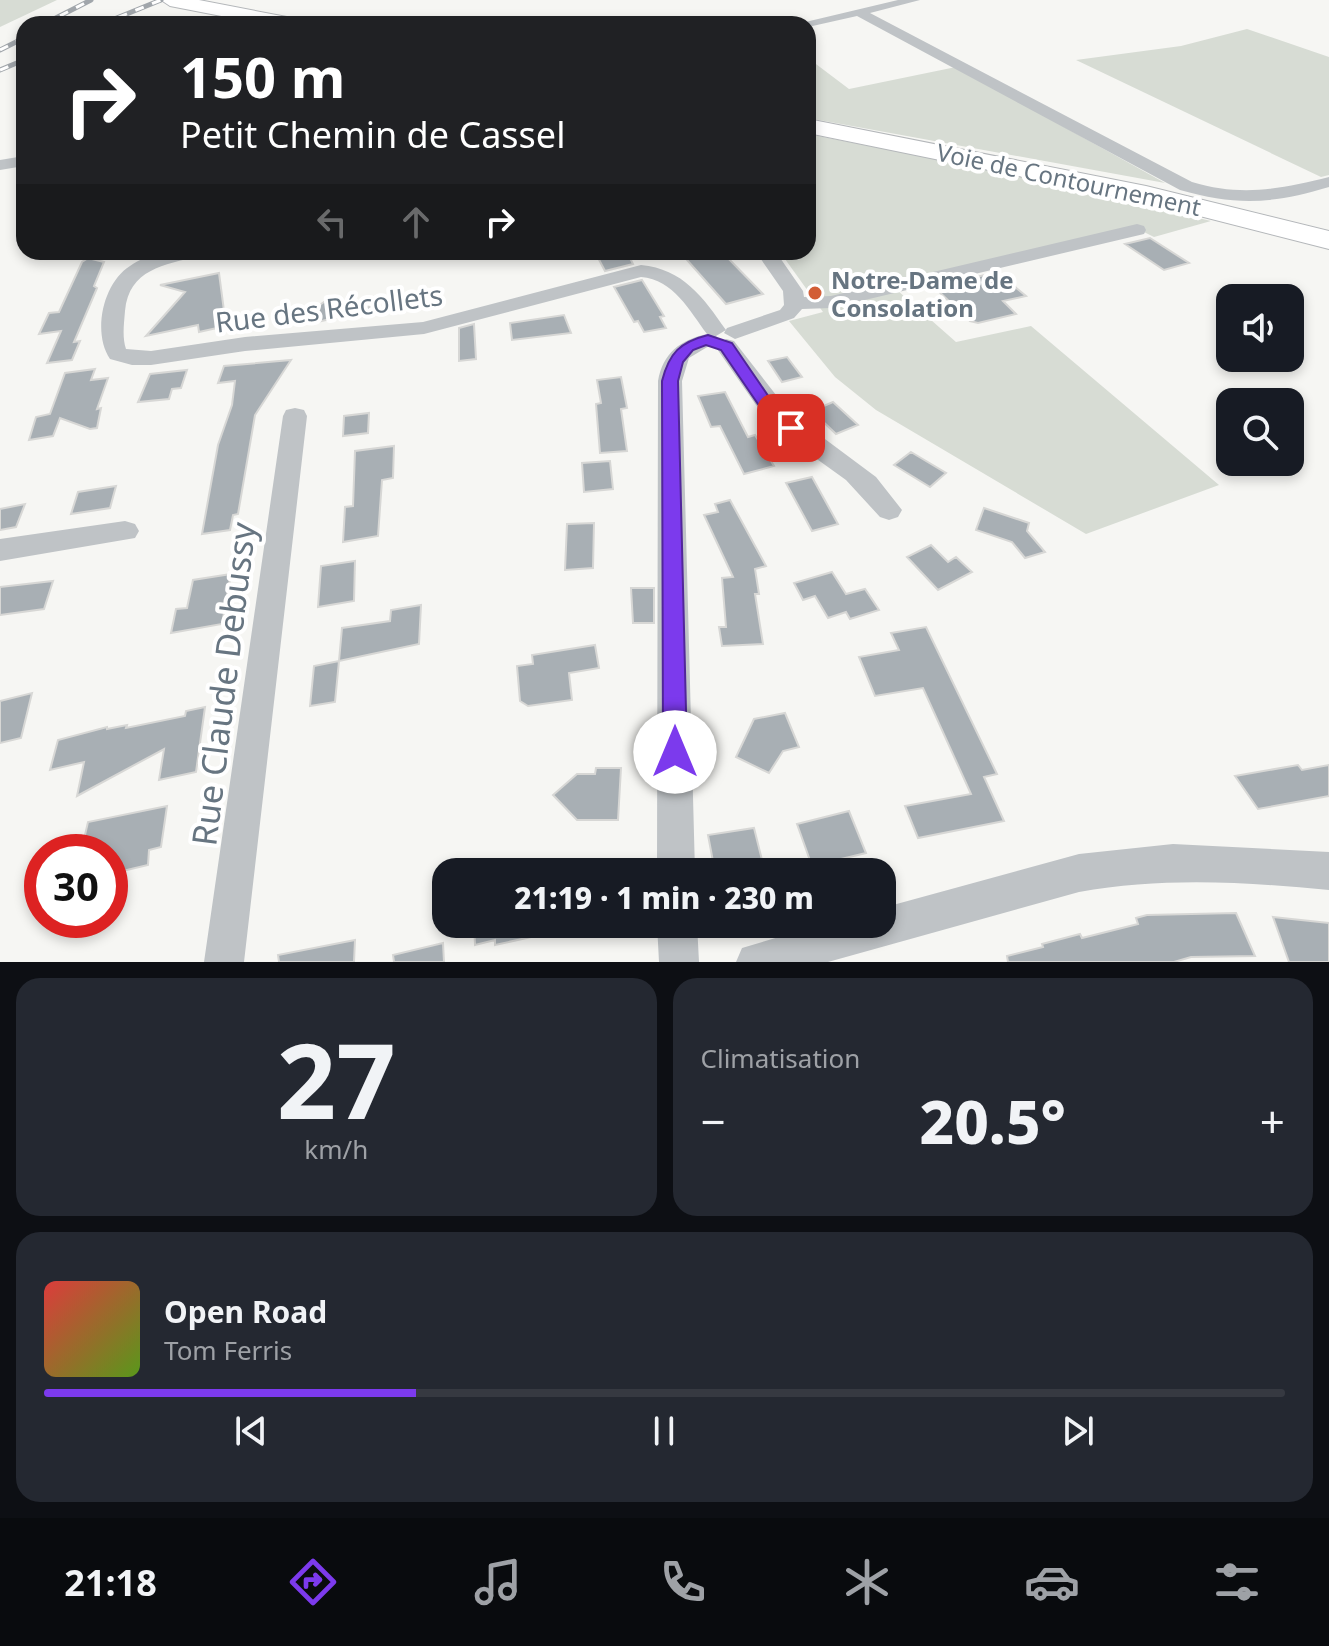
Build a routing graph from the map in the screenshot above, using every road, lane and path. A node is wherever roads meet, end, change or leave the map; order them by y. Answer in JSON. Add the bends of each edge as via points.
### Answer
{"nodes":[{"id":1,"x":914,"y":0,"type":"edge"},
{"id":2,"x":175,"y":1,"type":"edge"},
{"id":3,"x":859,"y":12,"type":"junction"},
{"id":4,"x":251,"y":16,"type":"edge"},
{"id":5,"x":816,"y":21,"type":"edge"},
{"id":6,"x":816,"y":128,"type":"edge"},
{"id":7,"x":1329,"y":182,"type":"edge"},
{"id":8,"x":1137,"y":230,"type":"dead end"},
{"id":9,"x":1329,"y":240,"type":"edge"},
{"id":10,"x":161,"y":260,"type":"edge"},
{"id":11,"x":772,"y":260,"type":"edge"},
{"id":12,"x":795,"y":303,"type":"junction"},
{"id":13,"x":721,"y":337,"type":"junction"},
{"id":14,"x":295,"y":416,"type":"dead end"},
{"id":15,"x":889,"y":510,"type":"dead end"},
{"id":16,"x":125,"y":531,"type":"dead end"},
{"id":17,"x":0,"y":550,"type":"edge"},
{"id":18,"x":676,"y":858,"type":"edge"},
{"id":19,"x":1329,"y":871,"type":"edge"},
{"id":20,"x":678,"y":938,"type":"edge"},
{"id":21,"x":224,"y":962,"type":"edge"},
{"id":22,"x":679,"y":962,"type":"edge"},
{"id":23,"x":756,"y":962,"type":"edge"}],
"edges":[{"from":1,"to":3,"type":"street"},
{"from":2,"to":4,"type":"highway"},
{"from":3,"to":5,"type":"street"},
{"from":3,"to":7,"type":"street","via":[[1186,186],[1250,200]]},
{"from":6,"to":9,"type":"highway","name":"Voie de Contournement","via":[[1146,194]]},
{"from":8,"to":12,"type":"street","via":[[831,302]]},
{"from":10,"to":13,"type":"street","name":"Rue des Récollets","via":[[145,264],[121,283],[114,314],[113,345],[118,354],[151,358],[424,328],[640,270],[673,279]]},
{"from":11,"to":12,"type":"street"},
{"from":12,"to":13,"type":"street","via":[[787,314]]},
{"from":13,"to":15,"type":"street","via":[[780,418],[866,479]]},
{"from":13,"to":18,"type":"street","via":[[691,345],[680,354],[670,381]]},
{"from":14,"to":21,"type":"street","name":"Rue Claude Debussy"},
{"from":16,"to":17,"type":"street"},
{"from":19,"to":23,"type":"street","via":[[1212,860],[1116,866]]},
{"from":20,"to":22,"type":"street"}]}
